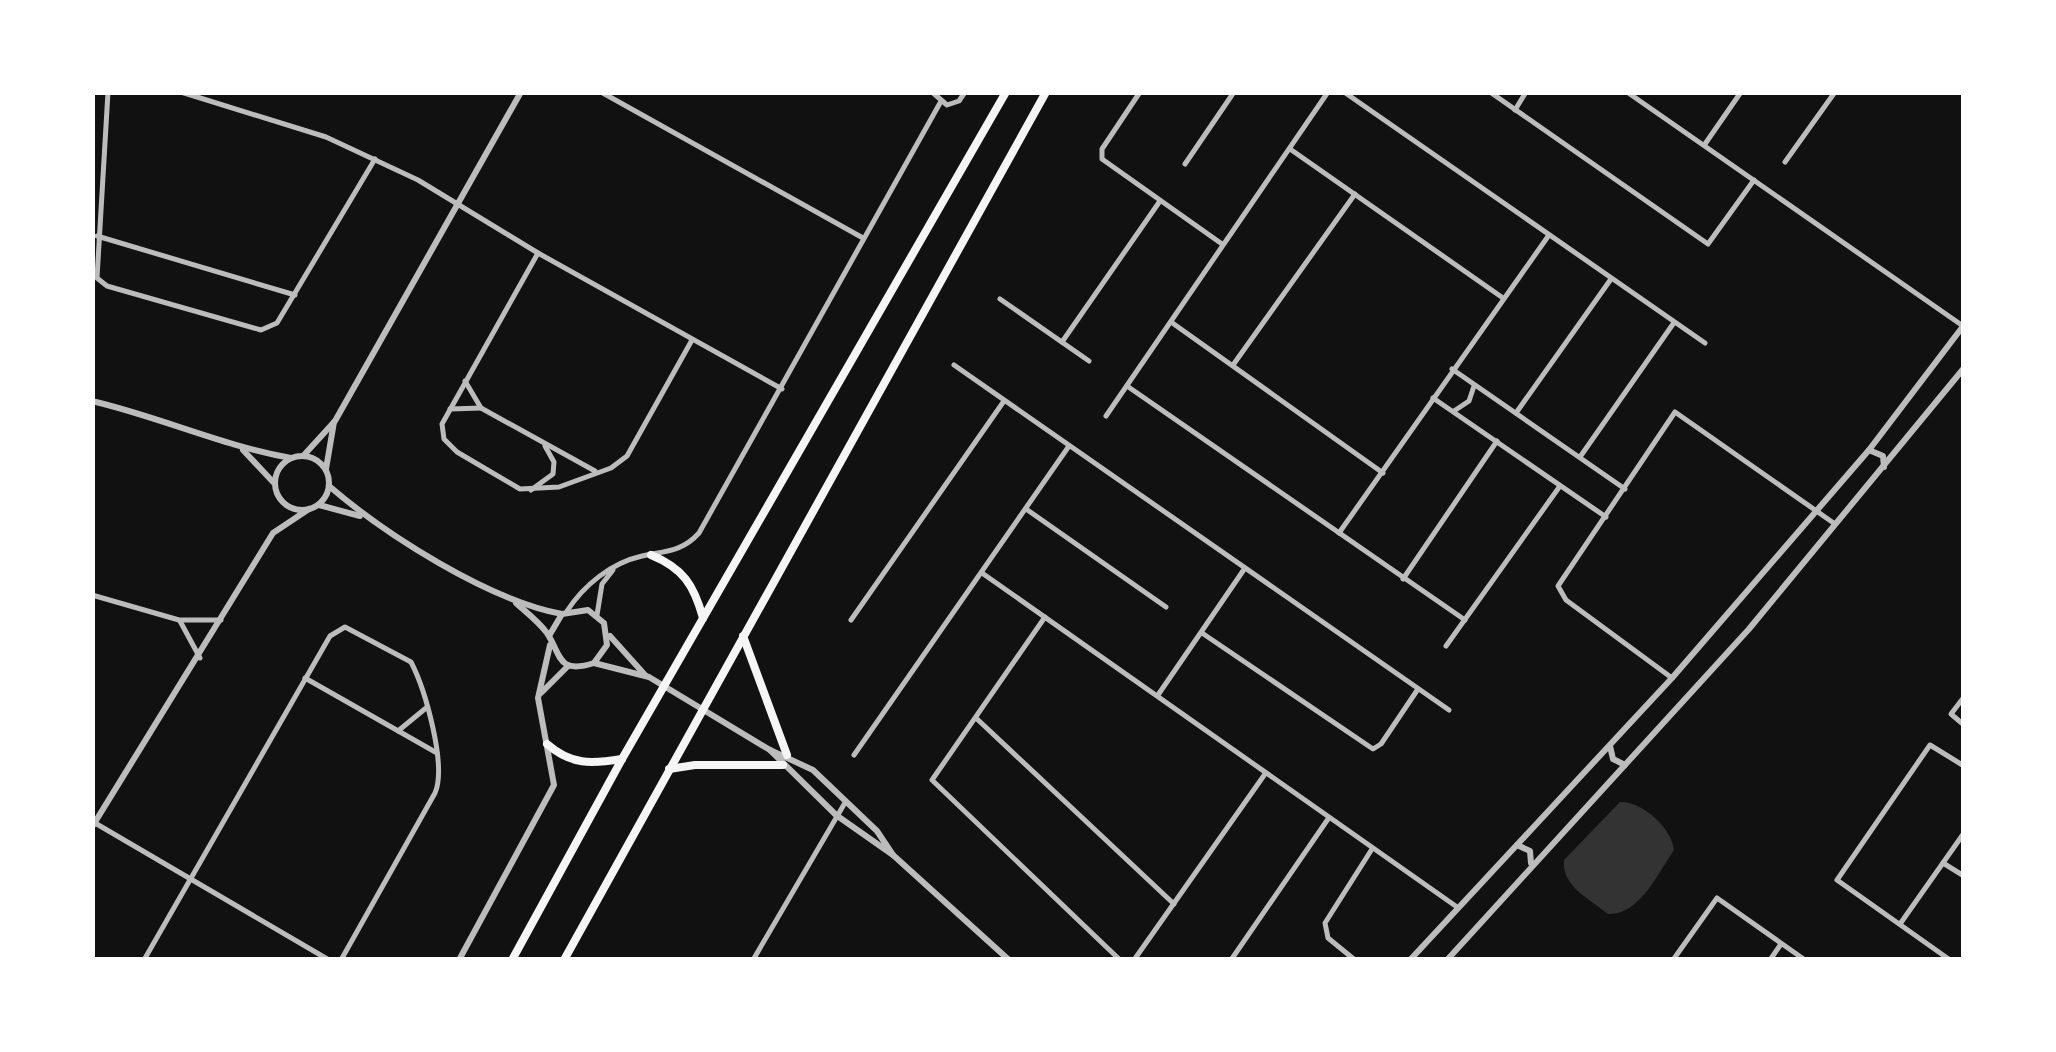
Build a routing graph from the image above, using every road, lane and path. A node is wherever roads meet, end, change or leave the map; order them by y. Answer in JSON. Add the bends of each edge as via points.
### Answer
{"nodes":[{"id":1,"x":108,"y":92,"type":"edge"},
{"id":2,"x":181,"y":92,"type":"edge"},
{"id":3,"x":521,"y":92,"type":"edge"},
{"id":4,"x":601,"y":92,"type":"edge"},
{"id":5,"x":932,"y":92,"type":"edge"},
{"id":6,"x":965,"y":92,"type":"edge"},
{"id":7,"x":1006,"y":92,"type":"edge"},
{"id":8,"x":1046,"y":92,"type":"edge"},
{"id":9,"x":1140,"y":92,"type":"edge"},
{"id":10,"x":1234,"y":92,"type":"edge"},
{"id":11,"x":1328,"y":92,"type":"edge"},
{"id":12,"x":1344,"y":92,"type":"edge"},
{"id":13,"x":1490,"y":92,"type":"edge"},
{"id":14,"x":1526,"y":92,"type":"edge"},
{"id":15,"x":1627,"y":92,"type":"edge"},
{"id":16,"x":1646,"y":92,"type":"edge"},
{"id":17,"x":1741,"y":92,"type":"edge"},
{"id":18,"x":1835,"y":92,"type":"edge"},
{"id":19,"x":1640,"y":101,"type":"junction"},
{"id":20,"x":940,"y":103,"type":"junction"},
{"id":21,"x":1514,"y":110,"type":"junction"},
{"id":22,"x":1705,"y":144,"type":"junction"},
{"id":23,"x":1290,"y":149,"type":"junction"},
{"id":24,"x":375,"y":158,"type":"junction"},
{"id":25,"x":1786,"y":162,"type":"dead end"},
{"id":26,"x":1184,"y":164,"type":"dead end"},
{"id":27,"x":1754,"y":180,"type":"junction"},
{"id":28,"x":1355,"y":194,"type":"junction"},
{"id":29,"x":1161,"y":200,"type":"junction"},
{"id":30,"x":458,"y":204,"type":"junction"},
{"id":31,"x":97,"y":236,"type":"junction"},
{"id":32,"x":1549,"y":236,"type":"junction"},
{"id":33,"x":864,"y":238,"type":"junction"},
{"id":34,"x":1222,"y":244,"type":"junction"},
{"id":35,"x":538,"y":253,"type":"junction"},
{"id":36,"x":1611,"y":280,"type":"junction"},
{"id":37,"x":295,"y":296,"type":"junction"},
{"id":38,"x":1503,"y":298,"type":"junction"},
{"id":39,"x":1000,"y":300,"type":"dead end"},
{"id":40,"x":1171,"y":322,"type":"junction"},
{"id":41,"x":1674,"y":323,"type":"junction"},
{"id":42,"x":1963,"y":325,"type":"edge"},
{"id":43,"x":692,"y":340,"type":"junction"},
{"id":44,"x":1062,"y":342,"type":"junction"},
{"id":45,"x":1705,"y":343,"type":"dead end"},
{"id":46,"x":1089,"y":362,"type":"dead end"},
{"id":47,"x":954,"y":365,"type":"dead end"},
{"id":48,"x":1233,"y":365,"type":"junction"},
{"id":49,"x":1964,"y":368,"type":"edge"},
{"id":50,"x":1452,"y":369,"type":"junction"},
{"id":51,"x":465,"y":381,"type":"junction"},
{"id":52,"x":1127,"y":386,"type":"junction"},
{"id":53,"x":1474,"y":386,"type":"junction"},
{"id":54,"x":782,"y":389,"type":"junction"},
{"id":55,"x":1432,"y":398,"type":"junction"},
{"id":56,"x":92,"y":401,"type":"edge"},
{"id":57,"x":1004,"y":401,"type":"junction"},
{"id":58,"x":481,"y":408,"type":"junction"},
{"id":59,"x":450,"y":409,"type":"junction"},
{"id":60,"x":1454,"y":412,"type":"junction"},
{"id":61,"x":1516,"y":413,"type":"junction"},
{"id":62,"x":1106,"y":416,"type":"dead end"},
{"id":63,"x":334,"y":421,"type":"junction"},
{"id":64,"x":543,"y":442,"type":"junction"},
{"id":65,"x":1497,"y":442,"type":"junction"},
{"id":66,"x":1069,"y":446,"type":"junction"},
{"id":67,"x":242,"y":449,"type":"junction"},
{"id":68,"x":1869,"y":450,"type":"junction"},
{"id":69,"x":304,"y":455,"type":"junction"},
{"id":70,"x":1580,"y":457,"type":"junction"},
{"id":71,"x":290,"y":458,"type":"junction"},
{"id":72,"x":1884,"y":468,"type":"junction"},
{"id":73,"x":326,"y":470,"type":"junction"},
{"id":74,"x":597,"y":472,"type":"junction"},
{"id":75,"x":1383,"y":473,"type":"junction"},
{"id":76,"x":274,"y":483,"type":"junction"},
{"id":77,"x":329,"y":486,"type":"junction"},
{"id":78,"x":1560,"y":486,"type":"junction"},
{"id":79,"x":1625,"y":489,"type":"junction"},
{"id":80,"x":528,"y":492,"type":"junction"},
{"id":81,"x":318,"y":504,"type":"junction"},
{"id":82,"x":1026,"y":508,"type":"junction"},
{"id":83,"x":309,"y":509,"type":"junction"},
{"id":84,"x":1815,"y":509,"type":"junction"},
{"id":85,"x":1606,"y":517,"type":"junction"},
{"id":86,"x":368,"y":518,"type":"junction"},
{"id":87,"x":1836,"y":525,"type":"junction"},
{"id":88,"x":1339,"y":533,"type":"junction"},
{"id":89,"x":651,"y":555,"type":"junction"},
{"id":90,"x":618,"y":564,"type":"junction"},
{"id":91,"x":1245,"y":568,"type":"junction"},
{"id":92,"x":982,"y":573,"type":"junction"},
{"id":93,"x":1404,"y":578,"type":"junction"},
{"id":94,"x":92,"y":595,"type":"edge"},
{"id":95,"x":516,"y":603,"type":"junction"},
{"id":96,"x":1166,"y":607,"type":"dead end"},
{"id":97,"x":565,"y":612,"type":"junction"},
{"id":98,"x":598,"y":615,"type":"junction"},
{"id":99,"x":1044,"y":617,"type":"junction"},
{"id":100,"x":703,"y":618,"type":"junction"},
{"id":101,"x":179,"y":620,"type":"junction"},
{"id":102,"x":222,"y":620,"type":"junction"},
{"id":103,"x":850,"y":620,"type":"dead end"},
{"id":104,"x":1465,"y":620,"type":"junction"},
{"id":105,"x":608,"y":633,"type":"junction"},
{"id":106,"x":1202,"y":633,"type":"junction"},
{"id":107,"x":743,"y":636,"type":"junction"},
{"id":108,"x":550,"y":640,"type":"junction"},
{"id":109,"x":1446,"y":646,"type":"dead end"},
{"id":110,"x":200,"y":658,"type":"junction"},
{"id":111,"x":594,"y":664,"type":"junction"},
{"id":112,"x":568,"y":666,"type":"junction"},
{"id":113,"x":646,"y":676,"type":"junction"},
{"id":114,"x":304,"y":678,"type":"junction"},
{"id":115,"x":1672,"y":678,"type":"junction"},
{"id":116,"x":666,"y":687,"type":"junction"},
{"id":117,"x":1418,"y":689,"type":"junction"},
{"id":118,"x":1158,"y":695,"type":"junction"},
{"id":119,"x":1964,"y":696,"type":"edge"},
{"id":120,"x":538,"y":698,"type":"junction"},
{"id":121,"x":703,"y":707,"type":"junction"},
{"id":122,"x":426,"y":708,"type":"junction"},
{"id":123,"x":1449,"y":710,"type":"dead end"},
{"id":124,"x":976,"y":718,"type":"junction"},
{"id":125,"x":1964,"y":725,"type":"edge"},
{"id":126,"x":398,"y":731,"type":"junction"},
{"id":127,"x":547,"y":744,"type":"junction"},
{"id":128,"x":1609,"y":745,"type":"junction"},
{"id":129,"x":438,"y":754,"type":"junction"},
{"id":130,"x":854,"y":755,"type":"dead end"},
{"id":131,"x":622,"y":759,"type":"junction"},
{"id":132,"x":785,"y":760,"type":"junction"},
{"id":133,"x":1625,"y":765,"type":"junction"},
{"id":134,"x":1964,"y":766,"type":"edge"},
{"id":135,"x":669,"y":770,"type":"junction"},
{"id":136,"x":1265,"y":773,"type":"junction"},
{"id":137,"x":846,"y":801,"type":"junction"},
{"id":138,"x":836,"y":815,"type":"junction"},
{"id":139,"x":1328,"y":818,"type":"junction"},
{"id":140,"x":94,"y":825,"type":"edge"},
{"id":141,"x":1964,"y":834,"type":"edge"},
{"id":142,"x":1517,"y":844,"type":"junction"},
{"id":143,"x":1372,"y":849,"type":"junction"},
{"id":144,"x":893,"y":855,"type":"junction"},
{"id":145,"x":1943,"y":862,"type":"junction"},
{"id":146,"x":1531,"y":864,"type":"junction"},
{"id":147,"x":1964,"y":876,"type":"edge"},
{"id":148,"x":189,"y":878,"type":"junction"},
{"id":149,"x":1174,"y":904,"type":"junction"},
{"id":150,"x":1456,"y":907,"type":"junction"},
{"id":151,"x":1900,"y":924,"type":"junction"},
{"id":152,"x":1781,"y":944,"type":"junction"},
{"id":153,"x":144,"y":960,"type":"edge"},
{"id":154,"x":330,"y":960,"type":"edge"},
{"id":155,"x":342,"y":960,"type":"edge"},
{"id":156,"x":459,"y":960,"type":"edge"},
{"id":157,"x":512,"y":960,"type":"edge"},
{"id":158,"x":564,"y":960,"type":"edge"},
{"id":159,"x":753,"y":960,"type":"edge"},
{"id":160,"x":1009,"y":960,"type":"edge"},
{"id":161,"x":1120,"y":960,"type":"edge"},
{"id":162,"x":1134,"y":960,"type":"edge"},
{"id":163,"x":1231,"y":960,"type":"edge"},
{"id":164,"x":1355,"y":960,"type":"edge"},
{"id":165,"x":1410,"y":960,"type":"edge"},
{"id":166,"x":1446,"y":960,"type":"edge"},
{"id":167,"x":1673,"y":960,"type":"edge"},
{"id":168,"x":1770,"y":960,"type":"edge"},
{"id":169,"x":1805,"y":960,"type":"edge"},
{"id":170,"x":1950,"y":960,"type":"edge"}],
"edges":[{"from":1,"to":31,"type":"street"},
{"from":2,"to":24,"type":"street"},
{"from":3,"to":30,"type":"street"},
{"from":4,"to":33,"type":"street"},
{"from":5,"to":20,"type":"street"},
{"from":6,"to":20,"type":"street","via":[[953,104]]},
{"from":7,"to":100,"type":"main road"},
{"from":8,"to":107,"type":"main road"},
{"from":9,"to":29,"type":"street","via":[[1102,159]]},
{"from":10,"to":26,"type":"street"},
{"from":11,"to":23,"type":"street"},
{"from":12,"to":32,"type":"street"},
{"from":13,"to":21,"type":"street"},
{"from":14,"to":21,"type":"street"},
{"from":15,"to":19,"type":"street"},
{"from":16,"to":19,"type":"street"},
{"from":17,"to":22,"type":"street"},
{"from":18,"to":25,"type":"street"},
{"from":19,"to":22,"type":"street"},
{"from":20,"to":33,"type":"street"},
{"from":21,"to":27,"type":"street","via":[[1708,244]]},
{"from":22,"to":27,"type":"street"},
{"from":23,"to":28,"type":"street"},
{"from":23,"to":34,"type":"street"},
{"from":24,"to":30,"type":"street"},
{"from":24,"to":37,"type":"street"},
{"from":27,"to":42,"type":"street"},
{"from":28,"to":38,"type":"street"},
{"from":28,"to":48,"type":"street"},
{"from":29,"to":34,"type":"street"},
{"from":29,"to":44,"type":"street"},
{"from":30,"to":35,"type":"street"},
{"from":30,"to":63,"type":"street"},
{"from":31,"to":37,"type":"street"},
{"from":31,"to":37,"type":"street","via":[[95,272],[108,286],[261,330],[278,324]]},
{"from":32,"to":36,"type":"street"},
{"from":32,"to":38,"type":"street"},
{"from":33,"to":54,"type":"street"},
{"from":34,"to":40,"type":"street"},
{"from":35,"to":43,"type":"street"},
{"from":35,"to":51,"type":"street"},
{"from":36,"to":41,"type":"street"},
{"from":36,"to":61,"type":"street"},
{"from":38,"to":50,"type":"street"},
{"from":39,"to":44,"type":"street"},
{"from":40,"to":48,"type":"street"},
{"from":40,"to":52,"type":"street"},
{"from":41,"to":45,"type":"street"},
{"from":41,"to":70,"type":"street"},
{"from":42,"to":68,"type":"street"},
{"from":43,"to":54,"type":"street"},
{"from":43,"to":74,"type":"street","via":[[628,456]]},
{"from":44,"to":46,"type":"street"},
{"from":47,"to":57,"type":"street"},
{"from":48,"to":75,"type":"street"},
{"from":49,"to":72,"type":"street"},
{"from":50,"to":53,"type":"street"},
{"from":50,"to":55,"type":"street"},
{"from":51,"to":58,"type":"street"},
{"from":51,"to":59,"type":"street"},
{"from":52,"to":62,"type":"street"},
{"from":52,"to":88,"type":"street"},
{"from":53,"to":60,"type":"street","via":[[1470,401]]},
{"from":53,"to":61,"type":"street"},
{"from":54,"to":89,"type":"street","via":[[699,534],[679,550]]},
{"from":55,"to":60,"type":"street"},
{"from":55,"to":75,"type":"street"},
{"from":56,"to":67,"type":"street"},
{"from":57,"to":66,"type":"street"},
{"from":57,"to":103,"type":"street"},
{"from":58,"to":59,"type":"street"},
{"from":58,"to":64,"type":"street"},
{"from":59,"to":80,"type":"street","via":[[442,432],[450,446]]},
{"from":60,"to":65,"type":"street"},
{"from":61,"to":70,"type":"street"},
{"from":63,"to":69,"type":"street"},
{"from":63,"to":73,"type":"street"},
{"from":64,"to":74,"type":"street"},
{"from":64,"to":80,"type":"street","via":[[553,474]]},
{"from":65,"to":78,"type":"street"},
{"from":65,"to":93,"type":"street"},
{"from":66,"to":82,"type":"street"},
{"from":66,"to":91,"type":"street"},
{"from":67,"to":71,"type":"street"},
{"from":67,"to":76,"type":"street"},
{"from":68,"to":72,"type":"street","via":[[1883,456]]},
{"from":68,"to":84,"type":"street"},
{"from":69,"to":71,"type":"street"},
{"from":69,"to":73,"type":"street"},
{"from":70,"to":79,"type":"street"},
{"from":71,"to":76,"type":"street"},
{"from":72,"to":87,"type":"street"},
{"from":73,"to":77,"type":"street"},
{"from":74,"to":80,"type":"street"},
{"from":75,"to":88,"type":"street"},
{"from":76,"to":83,"type":"street","via":[[284,503]]},
{"from":77,"to":81,"type":"street"},
{"from":77,"to":86,"type":"street"},
{"from":78,"to":85,"type":"street"},
{"from":78,"to":104,"type":"street"},
{"from":79,"to":84,"type":"street","via":[[1675,412]]},
{"from":79,"to":85,"type":"street"},
{"from":81,"to":83,"type":"street"},
{"from":81,"to":86,"type":"street"},
{"from":82,"to":92,"type":"street"},
{"from":82,"to":96,"type":"street"},
{"from":83,"to":102,"type":"street","via":[[274,533]]},
{"from":84,"to":87,"type":"street"},
{"from":84,"to":115,"type":"street"},
{"from":85,"to":115,"type":"street","via":[[1558,586],[1566,600]]},
{"from":86,"to":95,"type":"street"},
{"from":87,"to":133,"type":"street"},
{"from":88,"to":93,"type":"street"},
{"from":89,"to":90,"type":"street"},
{"from":89,"to":100,"type":"main road","via":[[688,579]]},
{"from":90,"to":97,"type":"street"},
{"from":90,"to":98,"type":"street","via":[[602,584]]},
{"from":91,"to":106,"type":"street"},
{"from":91,"to":117,"type":"street"},
{"from":92,"to":99,"type":"street"},
{"from":92,"to":130,"type":"street"},
{"from":93,"to":104,"type":"street"},
{"from":94,"to":101,"type":"street"},
{"from":95,"to":97,"type":"street"},
{"from":95,"to":108,"type":"street"},
{"from":97,"to":98,"type":"street","via":[[578,608]]},
{"from":97,"to":108,"type":"street"},
{"from":98,"to":105,"type":"street"},
{"from":99,"to":118,"type":"street"},
{"from":99,"to":124,"type":"street"},
{"from":100,"to":116,"type":"main road"},
{"from":101,"to":102,"type":"street"},
{"from":101,"to":110,"type":"street"},
{"from":102,"to":110,"type":"street"},
{"from":104,"to":109,"type":"street"},
{"from":105,"to":111,"type":"street"},
{"from":105,"to":113,"type":"street"},
{"from":106,"to":117,"type":"street","via":[[1373,749]]},
{"from":106,"to":118,"type":"street"},
{"from":107,"to":121,"type":"main road"},
{"from":107,"to":132,"type":"main road"},
{"from":108,"to":112,"type":"street","via":[[556,658]]},
{"from":108,"to":120,"type":"street"},
{"from":110,"to":140,"type":"street"},
{"from":111,"to":112,"type":"street"},
{"from":111,"to":113,"type":"street"},
{"from":112,"to":120,"type":"street"},
{"from":113,"to":116,"type":"street"},
{"from":114,"to":122,"type":"street","via":[[337,628],[354,630],[411,662]]},
{"from":114,"to":126,"type":"street"},
{"from":114,"to":148,"type":"street"},
{"from":115,"to":128,"type":"street"},
{"from":116,"to":121,"type":"street"},
{"from":116,"to":131,"type":"main road"},
{"from":117,"to":123,"type":"street"},
{"from":118,"to":136,"type":"street"},
{"from":119,"to":125,"type":"street","via":[[1951,714]]},
{"from":120,"to":127,"type":"street"},
{"from":121,"to":132,"type":"street"},
{"from":121,"to":135,"type":"main road"},
{"from":122,"to":126,"type":"street"},
{"from":122,"to":129,"type":"street"},
{"from":124,"to":149,"type":"street"},
{"from":124,"to":161,"type":"street","via":[[932,780]]},
{"from":126,"to":129,"type":"street"},
{"from":127,"to":131,"type":"main road","via":[[582,764]]},
{"from":127,"to":156,"type":"street","via":[[554,774],[549,800]]},
{"from":128,"to":133,"type":"street"},
{"from":128,"to":142,"type":"street"},
{"from":129,"to":155,"type":"street","via":[[435,793]]},
{"from":131,"to":157,"type":"main road"},
{"from":132,"to":135,"type":"main road"},
{"from":132,"to":137,"type":"street","via":[[813,770]]},
{"from":132,"to":138,"type":"street"},
{"from":133,"to":146,"type":"street"},
{"from":134,"to":151,"type":"street","via":[[1930,745],[1837,880]]},
{"from":135,"to":158,"type":"main road"},
{"from":136,"to":139,"type":"street"},
{"from":136,"to":149,"type":"street"},
{"from":137,"to":138,"type":"street"},
{"from":137,"to":144,"type":"street"},
{"from":138,"to":144,"type":"street"},
{"from":138,"to":159,"type":"street"},
{"from":139,"to":143,"type":"street"},
{"from":139,"to":163,"type":"street"},
{"from":140,"to":148,"type":"street"},
{"from":141,"to":145,"type":"street"},
{"from":142,"to":146,"type":"street","via":[[1530,851]]},
{"from":142,"to":150,"type":"street"},
{"from":143,"to":150,"type":"street"},
{"from":143,"to":164,"type":"street","via":[[1324,923],[1328,938]]},
{"from":144,"to":160,"type":"street"},
{"from":145,"to":147,"type":"street"},
{"from":145,"to":151,"type":"street"},
{"from":146,"to":166,"type":"street"},
{"from":148,"to":153,"type":"street"},
{"from":148,"to":154,"type":"street"},
{"from":149,"to":162,"type":"street"},
{"from":150,"to":165,"type":"street"},
{"from":151,"to":170,"type":"street"},
{"from":152,"to":167,"type":"street","via":[[1716,898]]},
{"from":152,"to":168,"type":"street"},
{"from":152,"to":169,"type":"street"}]}
